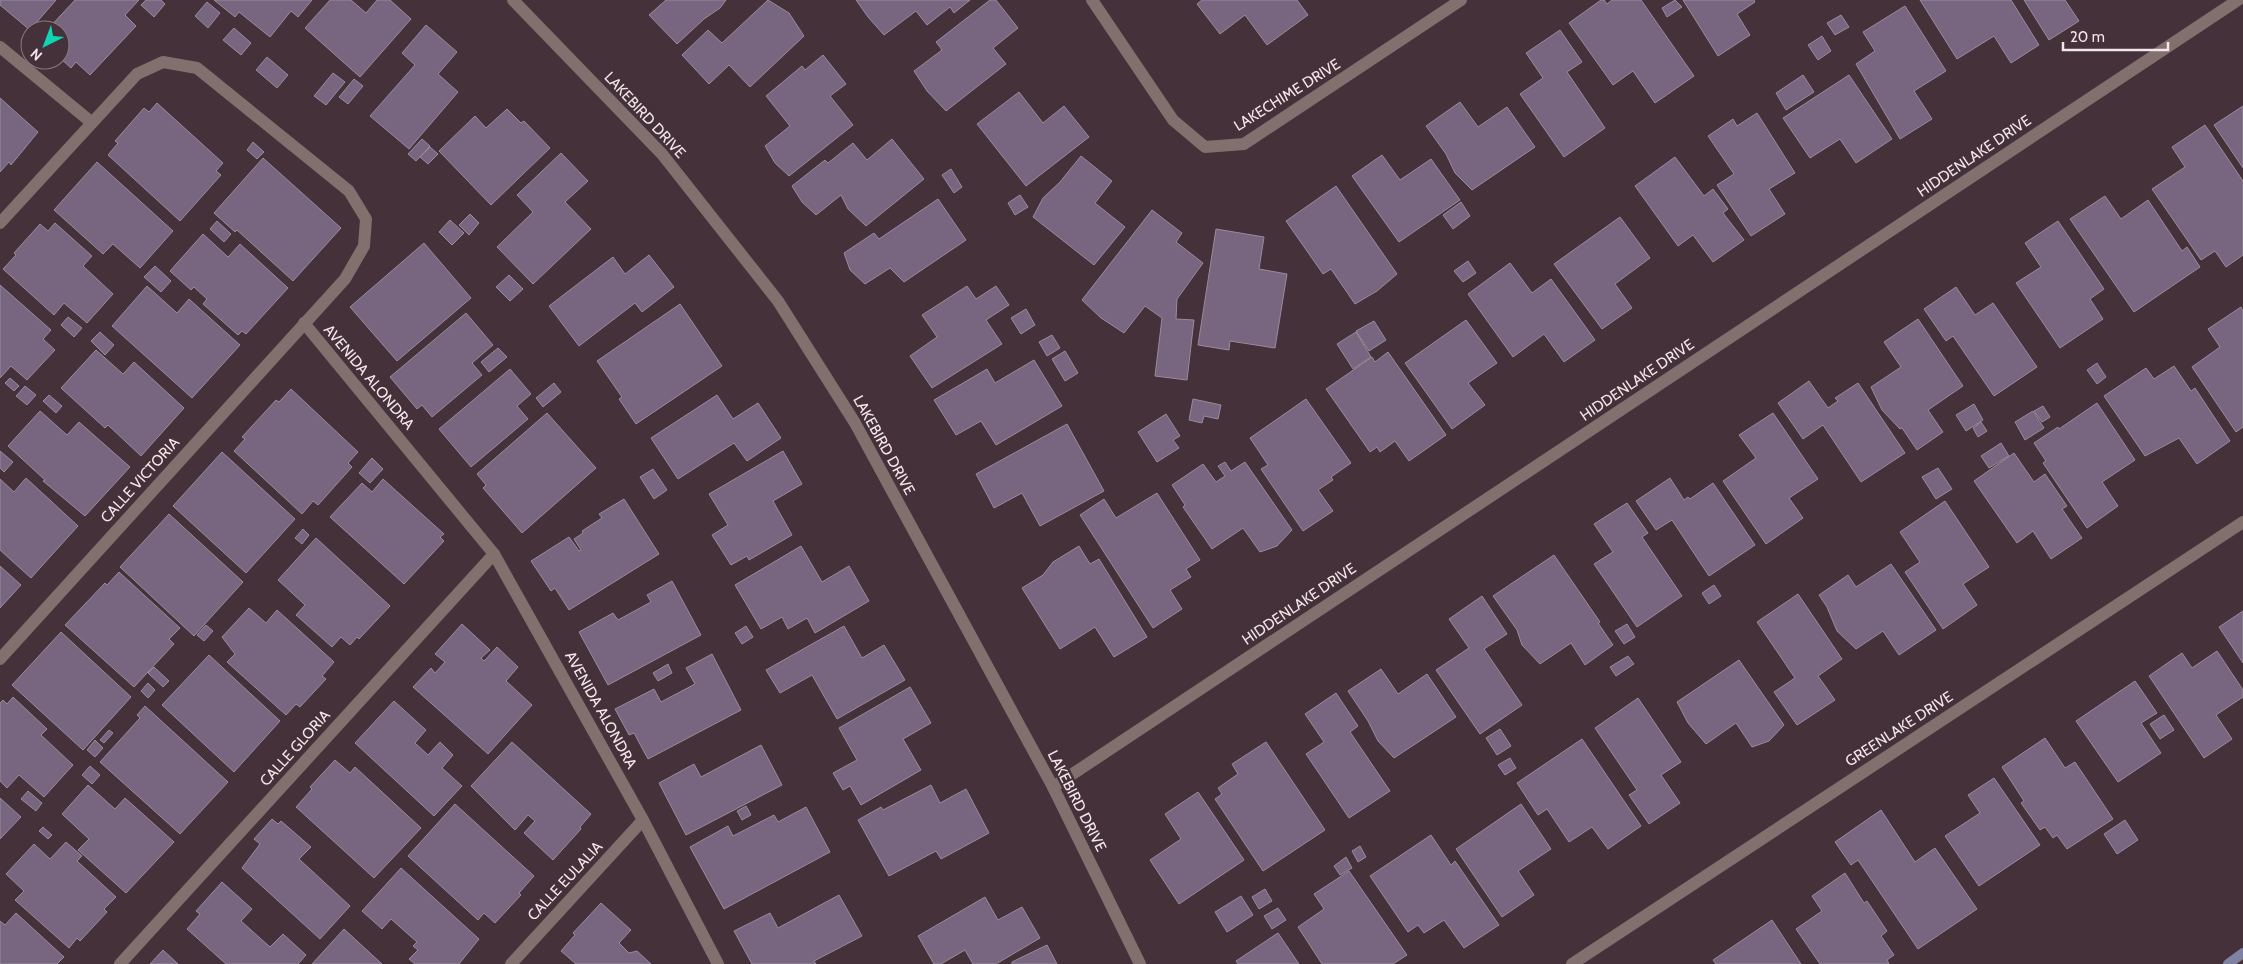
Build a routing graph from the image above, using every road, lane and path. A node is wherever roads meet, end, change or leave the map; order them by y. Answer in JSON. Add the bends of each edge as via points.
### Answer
{"nodes":[{"id":1,"x":513,"y":0,"type":"edge"},
{"id":2,"x":1092,"y":0,"type":"edge"},
{"id":3,"x":1461,"y":0,"type":"edge"},
{"id":4,"x":2238,"y":0,"type":"edge"},
{"id":5,"x":0,"y":47,"type":"edge"},
{"id":6,"x":91,"y":122,"type":"junction"},
{"id":7,"x":0,"y":223,"type":"edge"},
{"id":8,"x":304,"y":324,"type":"junction"},
{"id":9,"x":2243,"y":522,"type":"edge"},
{"id":10,"x":494,"y":554,"type":"junction"},
{"id":11,"x":0,"y":659,"type":"edge"},
{"id":12,"x":1053,"y":787,"type":"junction"},
{"id":13,"x":643,"y":820,"type":"junction"},
{"id":14,"x":120,"y":964,"type":"edge"},
{"id":15,"x":511,"y":964,"type":"edge"},
{"id":16,"x":718,"y":964,"type":"edge"},
{"id":17,"x":1140,"y":964,"type":"edge"},
{"id":18,"x":1572,"y":964,"type":"edge"}],
"edges":[{"from":1,"to":12,"type":"street","name":"LAKEBIRD DRIVE","via":[[662,154],[778,301],[854,422]]},
{"from":2,"to":3,"type":"street","name":"LAKECHIME DRIVE","via":[[1173,120],[1205,147],[1244,144]]},
{"from":4,"to":12,"type":"street","name":"HIDDENLAKE DRIVE"},
{"from":5,"to":6,"type":"street"},
{"from":6,"to":7,"type":"street","name":"AVENIDA ALONDRA"},
{"from":6,"to":8,"type":"street","name":"AVENIDA ALONDRA","via":[[137,74],[163,62],[197,68],[349,191],[366,220],[364,246],[345,279]]},
{"from":8,"to":10,"type":"street","name":"AVENIDA ALONDRA"},
{"from":8,"to":11,"type":"street","name":"CALLE VICTORIA"},
{"from":9,"to":18,"type":"street","name":"GREENLAKE DRIVE"},
{"from":10,"to":13,"type":"street","name":"AVENIDA ALONDRA"},
{"from":10,"to":14,"type":"street","name":"CALLE GLORIA"},
{"from":12,"to":17,"type":"street","name":"LAKEBIRD DRIVE"},
{"from":13,"to":15,"type":"street","name":"CALLE EULALIA"},
{"from":13,"to":16,"type":"street","name":"AVENIDA ALONDRA"}]}
